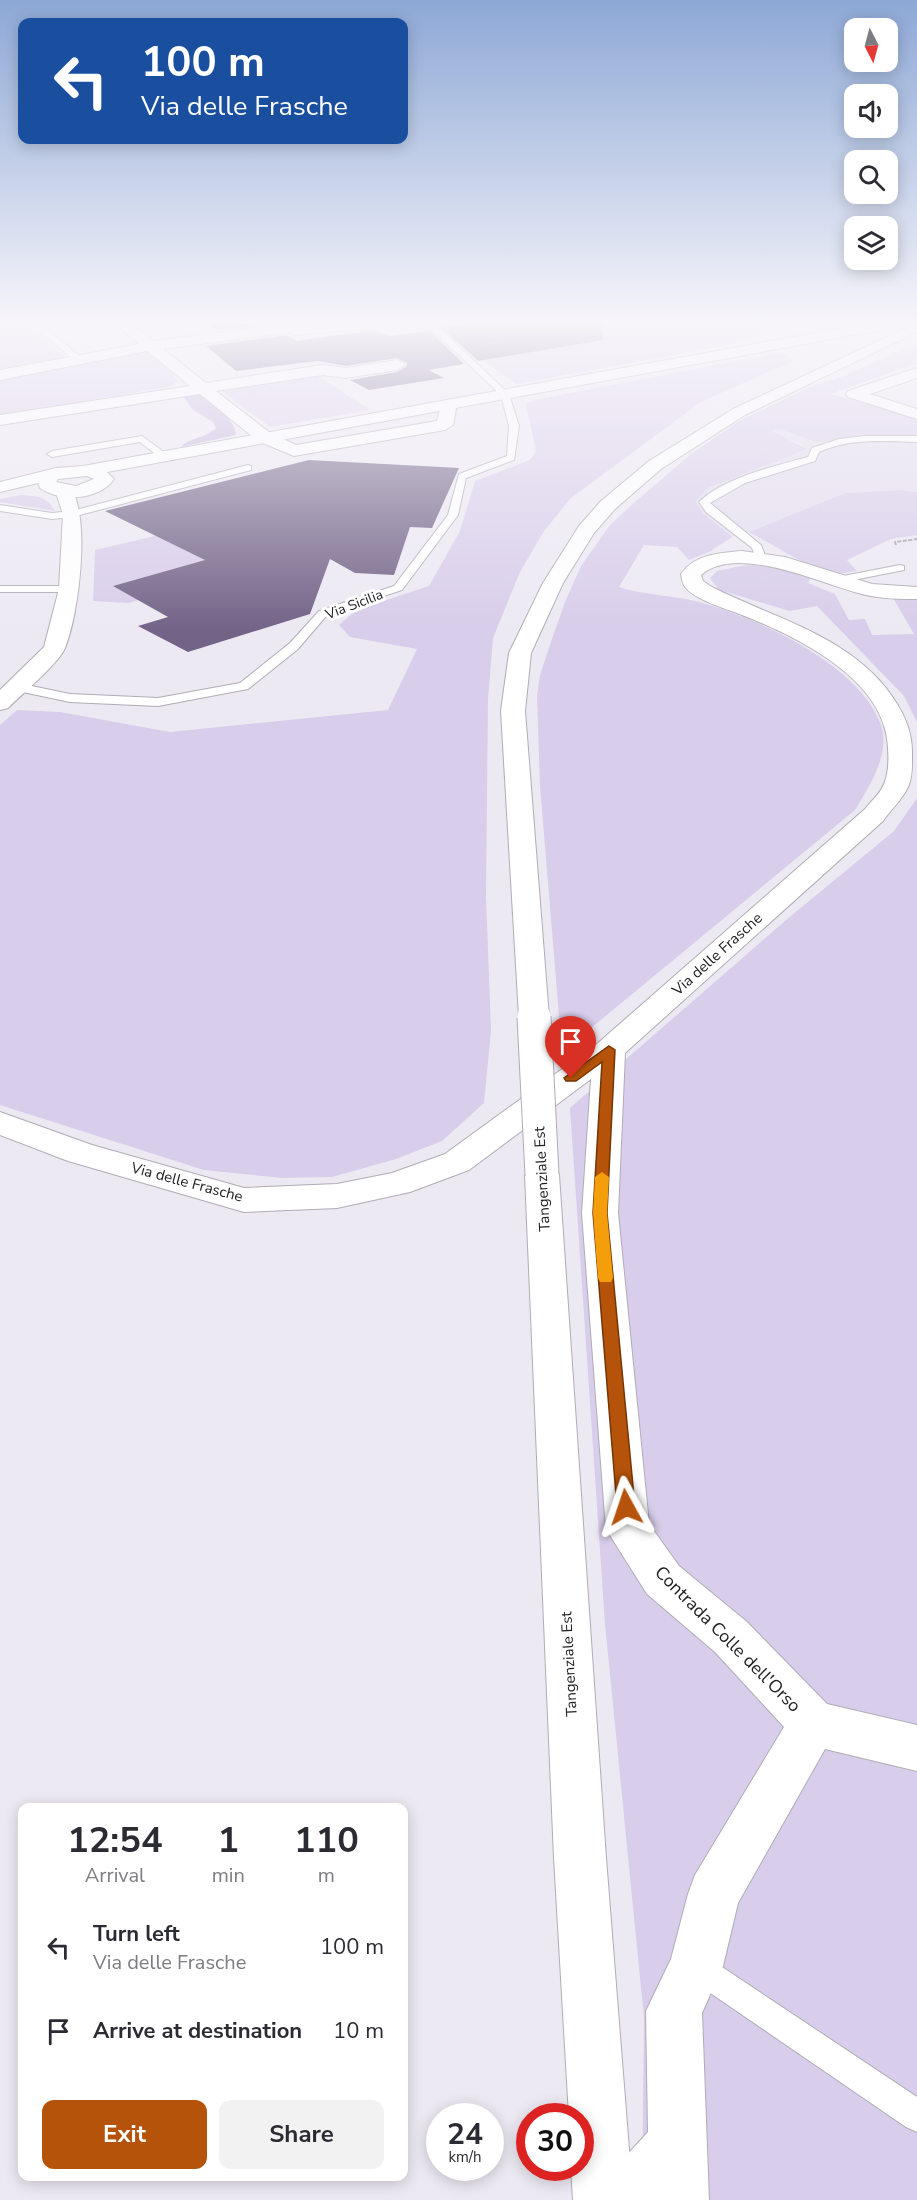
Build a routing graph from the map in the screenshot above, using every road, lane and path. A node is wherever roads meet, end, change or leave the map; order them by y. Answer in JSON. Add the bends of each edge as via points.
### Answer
{"nodes":[{"id":1,"x":249,"y":426,"type":"edge"},
{"id":2,"x":442,"y":426,"type":"edge"},
{"id":3,"x":514,"y":426,"type":"edge"},
{"id":4,"x":716,"y":426,"type":"edge"},
{"id":5,"x":264,"y":438,"type":"junction"},
{"id":6,"x":917,"y":440,"type":"edge"},
{"id":7,"x":52,"y":454,"type":"dead end"},
{"id":8,"x":165,"y":457,"type":"junction"},
{"id":9,"x":632,"y":460,"type":"dead end"},
{"id":10,"x":248,"y":468,"type":"dead end"},
{"id":11,"x":94,"y":479,"type":"junction"},
{"id":12,"x":54,"y":485,"type":"junction"},
{"id":13,"x":627,"y":487,"type":"junction"},
{"id":14,"x":0,"y":489,"type":"edge"},
{"id":15,"x":0,"y":508,"type":"edge"},
{"id":16,"x":72,"y":514,"type":"junction"},
{"id":17,"x":761,"y":558,"type":"junction"},
{"id":18,"x":900,"y":568,"type":"dead end"},
{"id":19,"x":838,"y":580,"type":"junction"},
{"id":20,"x":0,"y":589,"type":"edge"},
{"id":21,"x":69,"y":589,"type":"junction"},
{"id":22,"x":917,"y":593,"type":"edge"},
{"id":23,"x":9,"y":686,"type":"edge"},
{"id":24,"x":0,"y":702,"type":"edge"},
{"id":25,"x":609,"y":1050,"type":"junction"},
{"id":26,"x":0,"y":1123,"type":"edge"},
{"id":27,"x":813,"y":1724,"type":"junction"},
{"id":28,"x":917,"y":1748,"type":"edge"},
{"id":29,"x":696,"y":1966,"type":"junction"},
{"id":30,"x":917,"y":2116,"type":"edge"},
{"id":31,"x":678,"y":2143,"type":"junction"},
{"id":32,"x":603,"y":2200,"type":"edge"},
{"id":33,"x":626,"y":2200,"type":"edge"},
{"id":34,"x":680,"y":2200,"type":"edge"}],
"edges":[{"from":1,"to":5,"type":"street"},
{"from":2,"to":5,"type":"street","via":[[294,452]]},
{"from":3,"to":23,"type":"lane","name":"Via Sicilia","via":[[511,458],[462,476],[453,515],[398,588],[323,613],[294,646],[244,686],[158,702],[70,698]]},
{"from":4,"to":13,"type":"street","name":"Tangenziale Est"},
{"from":5,"to":8,"type":"street"},
{"from":6,"to":17,"type":"lane","via":[[873,439],[824,446],[815,450],[812,459],[762,473],[704,502],[757,547]]},
{"from":7,"to":8,"type":"lane","via":[[142,439]]},
{"from":8,"to":11,"type":"street"},
{"from":9,"to":13,"type":"street"},
{"from":10,"to":16,"type":"lane"},
{"from":11,"to":12,"type":"street"},
{"from":11,"to":16,"type":"street"},
{"from":12,"to":14,"type":"street"},
{"from":12,"to":16,"type":"street"},
{"from":13,"to":32,"type":"street","name":"Tangenziale Est","bridge":true,"via":[[586,530],[553,583],[520,653],[513,711]]},
{"from":15,"to":16,"type":"lane","via":[[52,516]]},
{"from":16,"to":21,"type":"street"},
{"from":17,"to":19,"type":"street","name":"Via delle Frasche"},
{"from":17,"to":25,"type":"street","name":"Via delle Frasche","via":[[709,561],[691,574],[693,584],[825,648],[860,673],[886,700],[898,728],[902,753],[896,786],[874,815]]},
{"from":18,"to":19,"type":"lane"},
{"from":19,"to":22,"type":"street","name":"Via delle Frasche","via":[[888,593]]},
{"from":20,"to":21,"type":"lane"},
{"from":21,"to":23,"type":"street","via":[[54,649]]},
{"from":23,"to":24,"type":"street"},
{"from":25,"to":26,"type":"street","name":"Via delle Frasche","via":[[457,1162],[398,1184],[337,1196],[244,1200],[80,1153]]},
{"from":25,"to":27,"type":"street","name":"Contrada Colle dell'Orso","via":[[600,1213],[628,1529],[663,1580],[731,1637]]},
{"from":27,"to":28,"type":"street"},
{"from":27,"to":29,"type":"street","name":"Contrada Colle dell'Orso","via":[[714,1894]]},
{"from":29,"to":30,"type":"lane"},
{"from":29,"to":31,"type":"street","name":"Contrada Colle dell'Orso","via":[[674,2011]]},
{"from":31,"to":33,"type":"street"},
{"from":31,"to":34,"type":"street","name":"Contrada Colle dell'Orso"}]}
